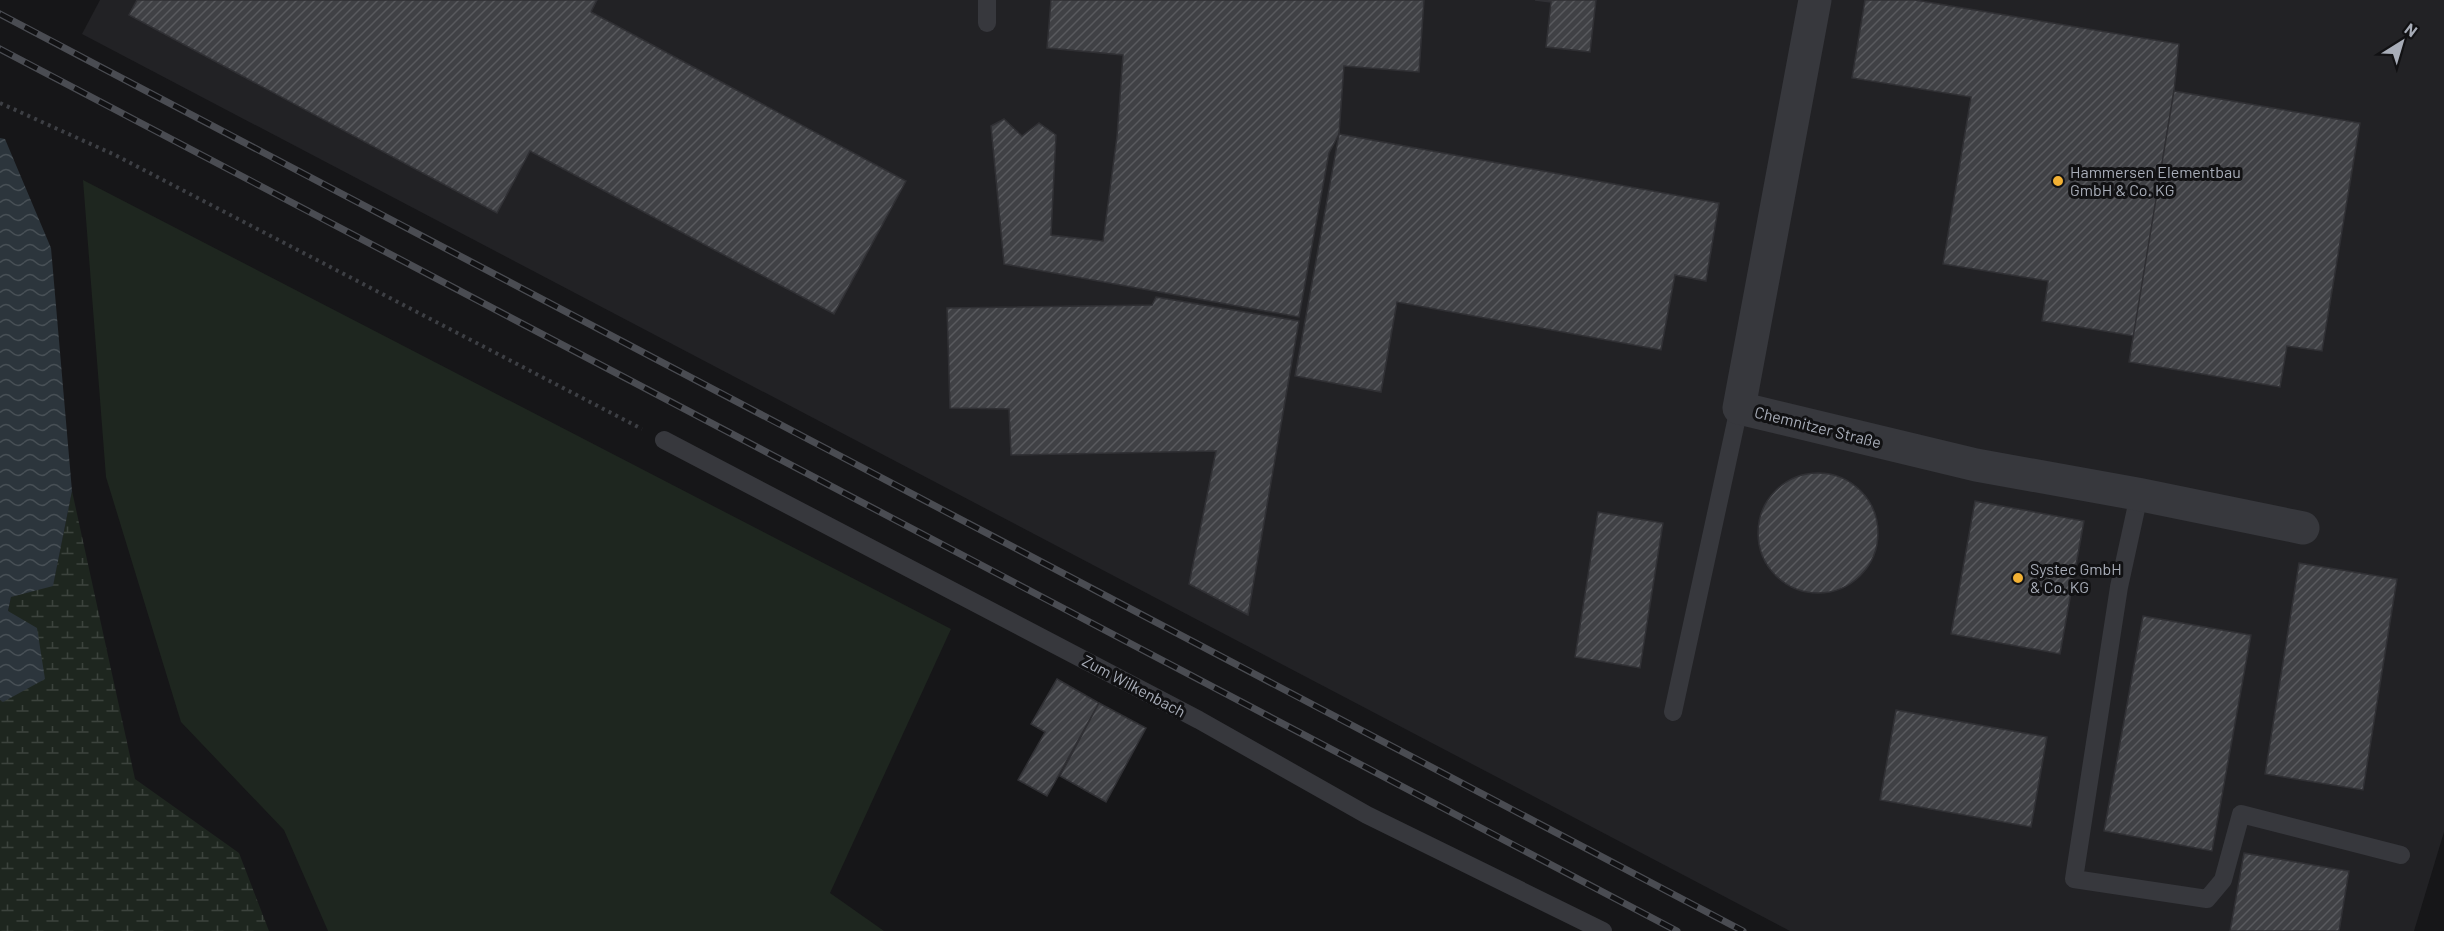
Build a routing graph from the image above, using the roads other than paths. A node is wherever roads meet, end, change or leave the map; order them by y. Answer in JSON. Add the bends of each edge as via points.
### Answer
{"nodes":[{"id":1,"x":987,"y":0,"type":"edge"},
{"id":2,"x":1815,"y":0,"type":"edge"},
{"id":3,"x":987,"y":23,"type":"dead end"},
{"id":4,"x":1739,"y":408,"type":"junction"},
{"id":5,"x":664,"y":440,"type":"road end"},
{"id":6,"x":2137,"y":494,"type":"junction"},
{"id":7,"x":2303,"y":528,"type":"dead end"},
{"id":8,"x":1673,"y":712,"type":"dead end"},
{"id":9,"x":2401,"y":855,"type":"dead end"},
{"id":10,"x":1603,"y":931,"type":"edge"}],
"edges":[{"from":1,"to":3,"type":"lane"},
{"from":2,"to":4,"type":"street","name":"Chemnitzer Straße"},
{"from":4,"to":6,"type":"street","name":"Chemnitzer Straße","via":[[1976,465]]},
{"from":4,"to":8,"type":"lane"},
{"from":5,"to":10,"type":"lane","name":"Zum Wilkenbach","via":[[1199,720],[1367,815]]},
{"from":6,"to":7,"type":"street","name":"Chemnitzer Straße"},
{"from":6,"to":9,"type":"lane","via":[[2074,879],[2207,899],[2223,880],[2241,814]]}]}
